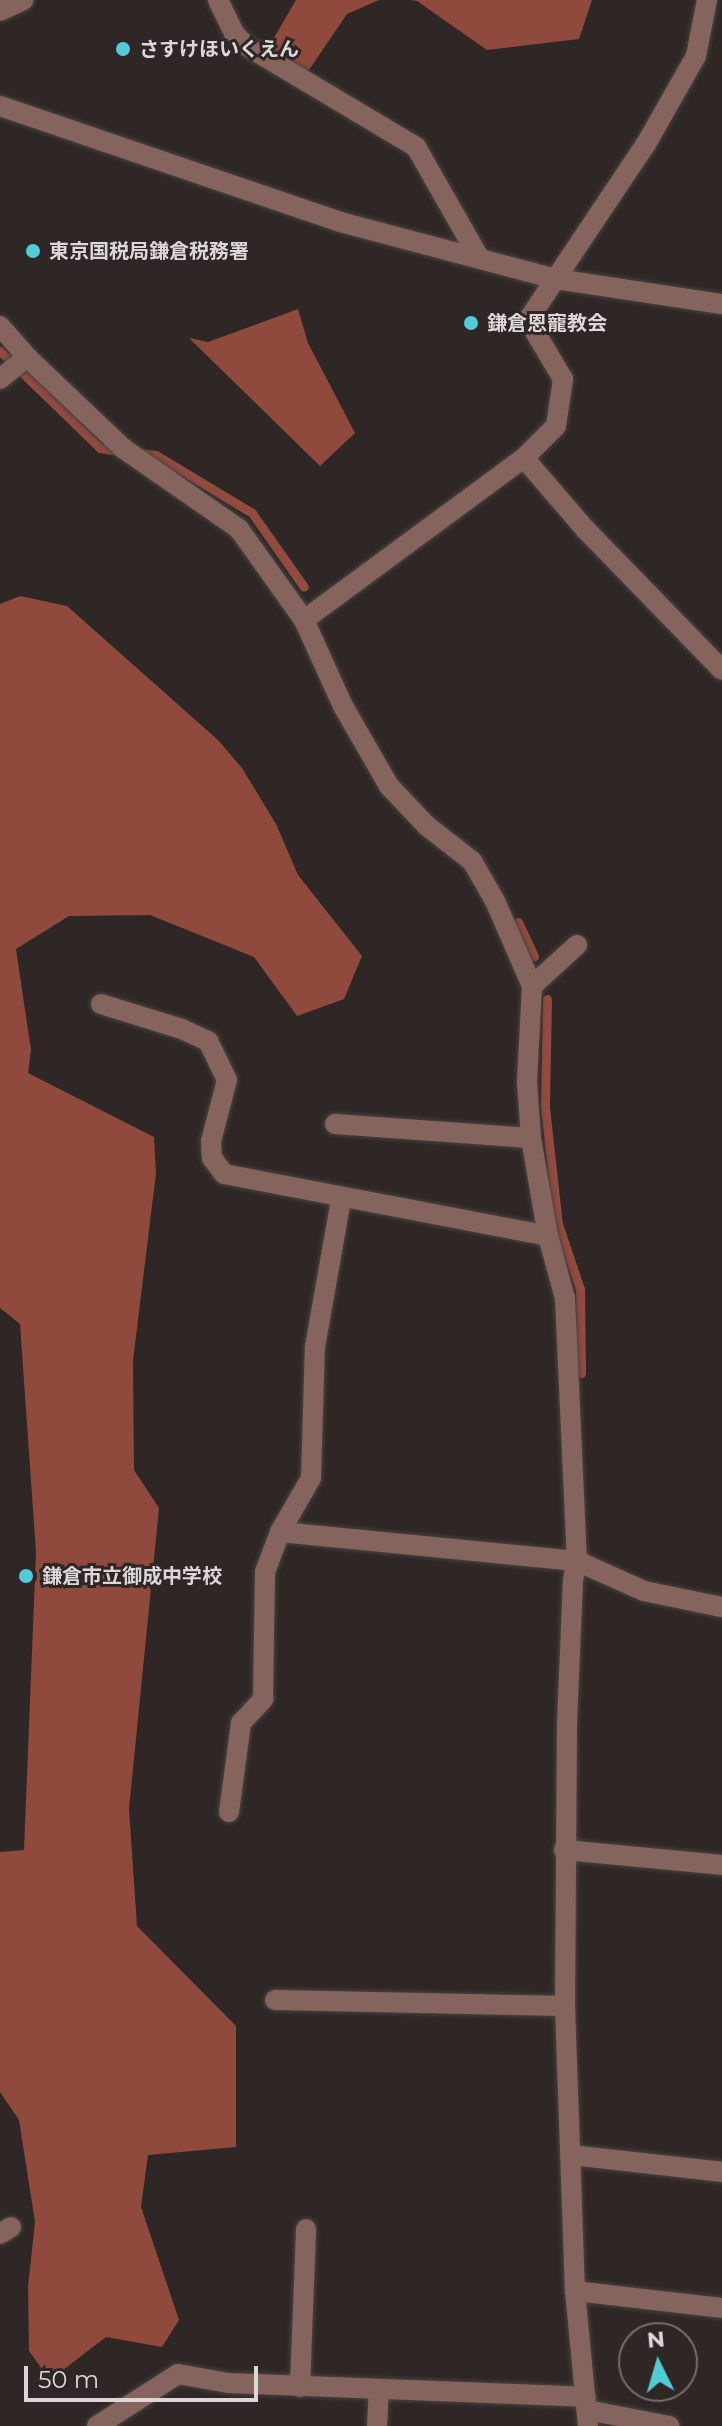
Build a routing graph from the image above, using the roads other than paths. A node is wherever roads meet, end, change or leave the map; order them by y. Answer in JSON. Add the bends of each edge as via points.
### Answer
{"nodes":[{"id":1,"x":24,"y":0,"type":"edge"},
{"id":2,"x":218,"y":0,"type":"edge"},
{"id":3,"x":707,"y":0,"type":"edge"},
{"id":4,"x":0,"y":11,"type":"edge"},
{"id":5,"x":0,"y":106,"type":"edge"},
{"id":6,"x":480,"y":259,"type":"junction"},
{"id":7,"x":556,"y":279,"type":"junction"},
{"id":8,"x":722,"y":304,"type":"edge"},
{"id":9,"x":0,"y":326,"type":"edge"},
{"id":10,"x":27,"y":357,"type":"junction"},
{"id":11,"x":0,"y":379,"type":"edge"},
{"id":12,"x":524,"y":458,"type":"junction"},
{"id":13,"x":304,"y":620,"type":"junction"},
{"id":14,"x":722,"y":670,"type":"edge"},
{"id":15,"x":577,"y":945,"type":"dead end"},
{"id":16,"x":532,"y":986,"type":"junction"},
{"id":17,"x":101,"y":1004,"type":"dead end"},
{"id":18,"x":335,"y":1124,"type":"dead end"},
{"id":19,"x":531,"y":1138,"type":"junction"},
{"id":20,"x":341,"y":1199,"type":"junction"},
{"id":21,"x":548,"y":1236,"type":"junction"},
{"id":22,"x":280,"y":1532,"type":"junction"},
{"id":23,"x":577,"y":1561,"type":"junction"},
{"id":24,"x":722,"y":1607,"type":"edge"},
{"id":25,"x":229,"y":1812,"type":"dead end"},
{"id":26,"x":564,"y":1850,"type":"junction"},
{"id":27,"x":722,"y":1865,"type":"edge"},
{"id":28,"x":275,"y":2000,"type":"dead end"},
{"id":29,"x":565,"y":2006,"type":"junction"},
{"id":30,"x":571,"y":2155,"type":"junction"},
{"id":31,"x":722,"y":2172,"type":"edge"},
{"id":32,"x":306,"y":2229,"type":"dead end"},
{"id":33,"x":575,"y":2291,"type":"junction"},
{"id":34,"x":722,"y":2308,"type":"edge"},
{"id":35,"x":300,"y":2387,"type":"junction"},
{"id":36,"x":379,"y":2391,"type":"junction"},
{"id":37,"x":587,"y":2411,"type":"edge"},
{"id":38,"x":97,"y":2426,"type":"edge"},
{"id":39,"x":377,"y":2426,"type":"edge"},
{"id":40,"x":669,"y":2426,"type":"edge"}],
"edges":[{"from":1,"to":4,"type":"street"},
{"from":2,"to":6,"type":"street","via":[[245,45],[416,147]]},
{"from":3,"to":7,"type":"street","via":[[696,56],[646,144]]},
{"from":5,"to":6,"type":"street","via":[[340,222]]},
{"from":6,"to":7,"type":"street"},
{"from":7,"to":8,"type":"street"},
{"from":7,"to":12,"type":"street","via":[[528,320],[563,379],[556,426]]},
{"from":9,"to":10,"type":"street"},
{"from":10,"to":11,"type":"street"},
{"from":10,"to":13,"type":"street","via":[[124,449],[239,529]]},
{"from":12,"to":13,"type":"street"},
{"from":12,"to":14,"type":"street"},
{"from":13,"to":16,"type":"street","via":[[343,706],[389,786],[427,826],[472,861]]},
{"from":15,"to":16,"type":"street"},
{"from":16,"to":19,"type":"street","via":[[527,1082]]},
{"from":17,"to":20,"type":"street","via":[[208,1041],[227,1080],[211,1141],[212,1158],[224,1174]]},
{"from":18,"to":19,"type":"street"},
{"from":19,"to":21,"type":"street"},
{"from":20,"to":21,"type":"street"},
{"from":20,"to":22,"type":"street","via":[[315,1347],[311,1478]]},
{"from":21,"to":23,"type":"street","via":[[565,1298]]},
{"from":22,"to":23,"type":"street"},
{"from":22,"to":25,"type":"street","via":[[265,1572],[263,1699],[241,1723]]},
{"from":23,"to":24,"type":"street","via":[[644,1591]]},
{"from":23,"to":26,"type":"street"},
{"from":26,"to":27,"type":"street"},
{"from":26,"to":29,"type":"street"},
{"from":28,"to":29,"type":"street"},
{"from":29,"to":30,"type":"street"},
{"from":30,"to":31,"type":"street"},
{"from":30,"to":33,"type":"street"},
{"from":32,"to":35,"type":"street"},
{"from":33,"to":34,"type":"street"},
{"from":33,"to":37,"type":"street"},
{"from":35,"to":36,"type":"street"},
{"from":35,"to":38,"type":"street","via":[[178,2374]]},
{"from":36,"to":37,"type":"street"},
{"from":36,"to":39,"type":"street"},
{"from":37,"to":40,"type":"street"}]}
